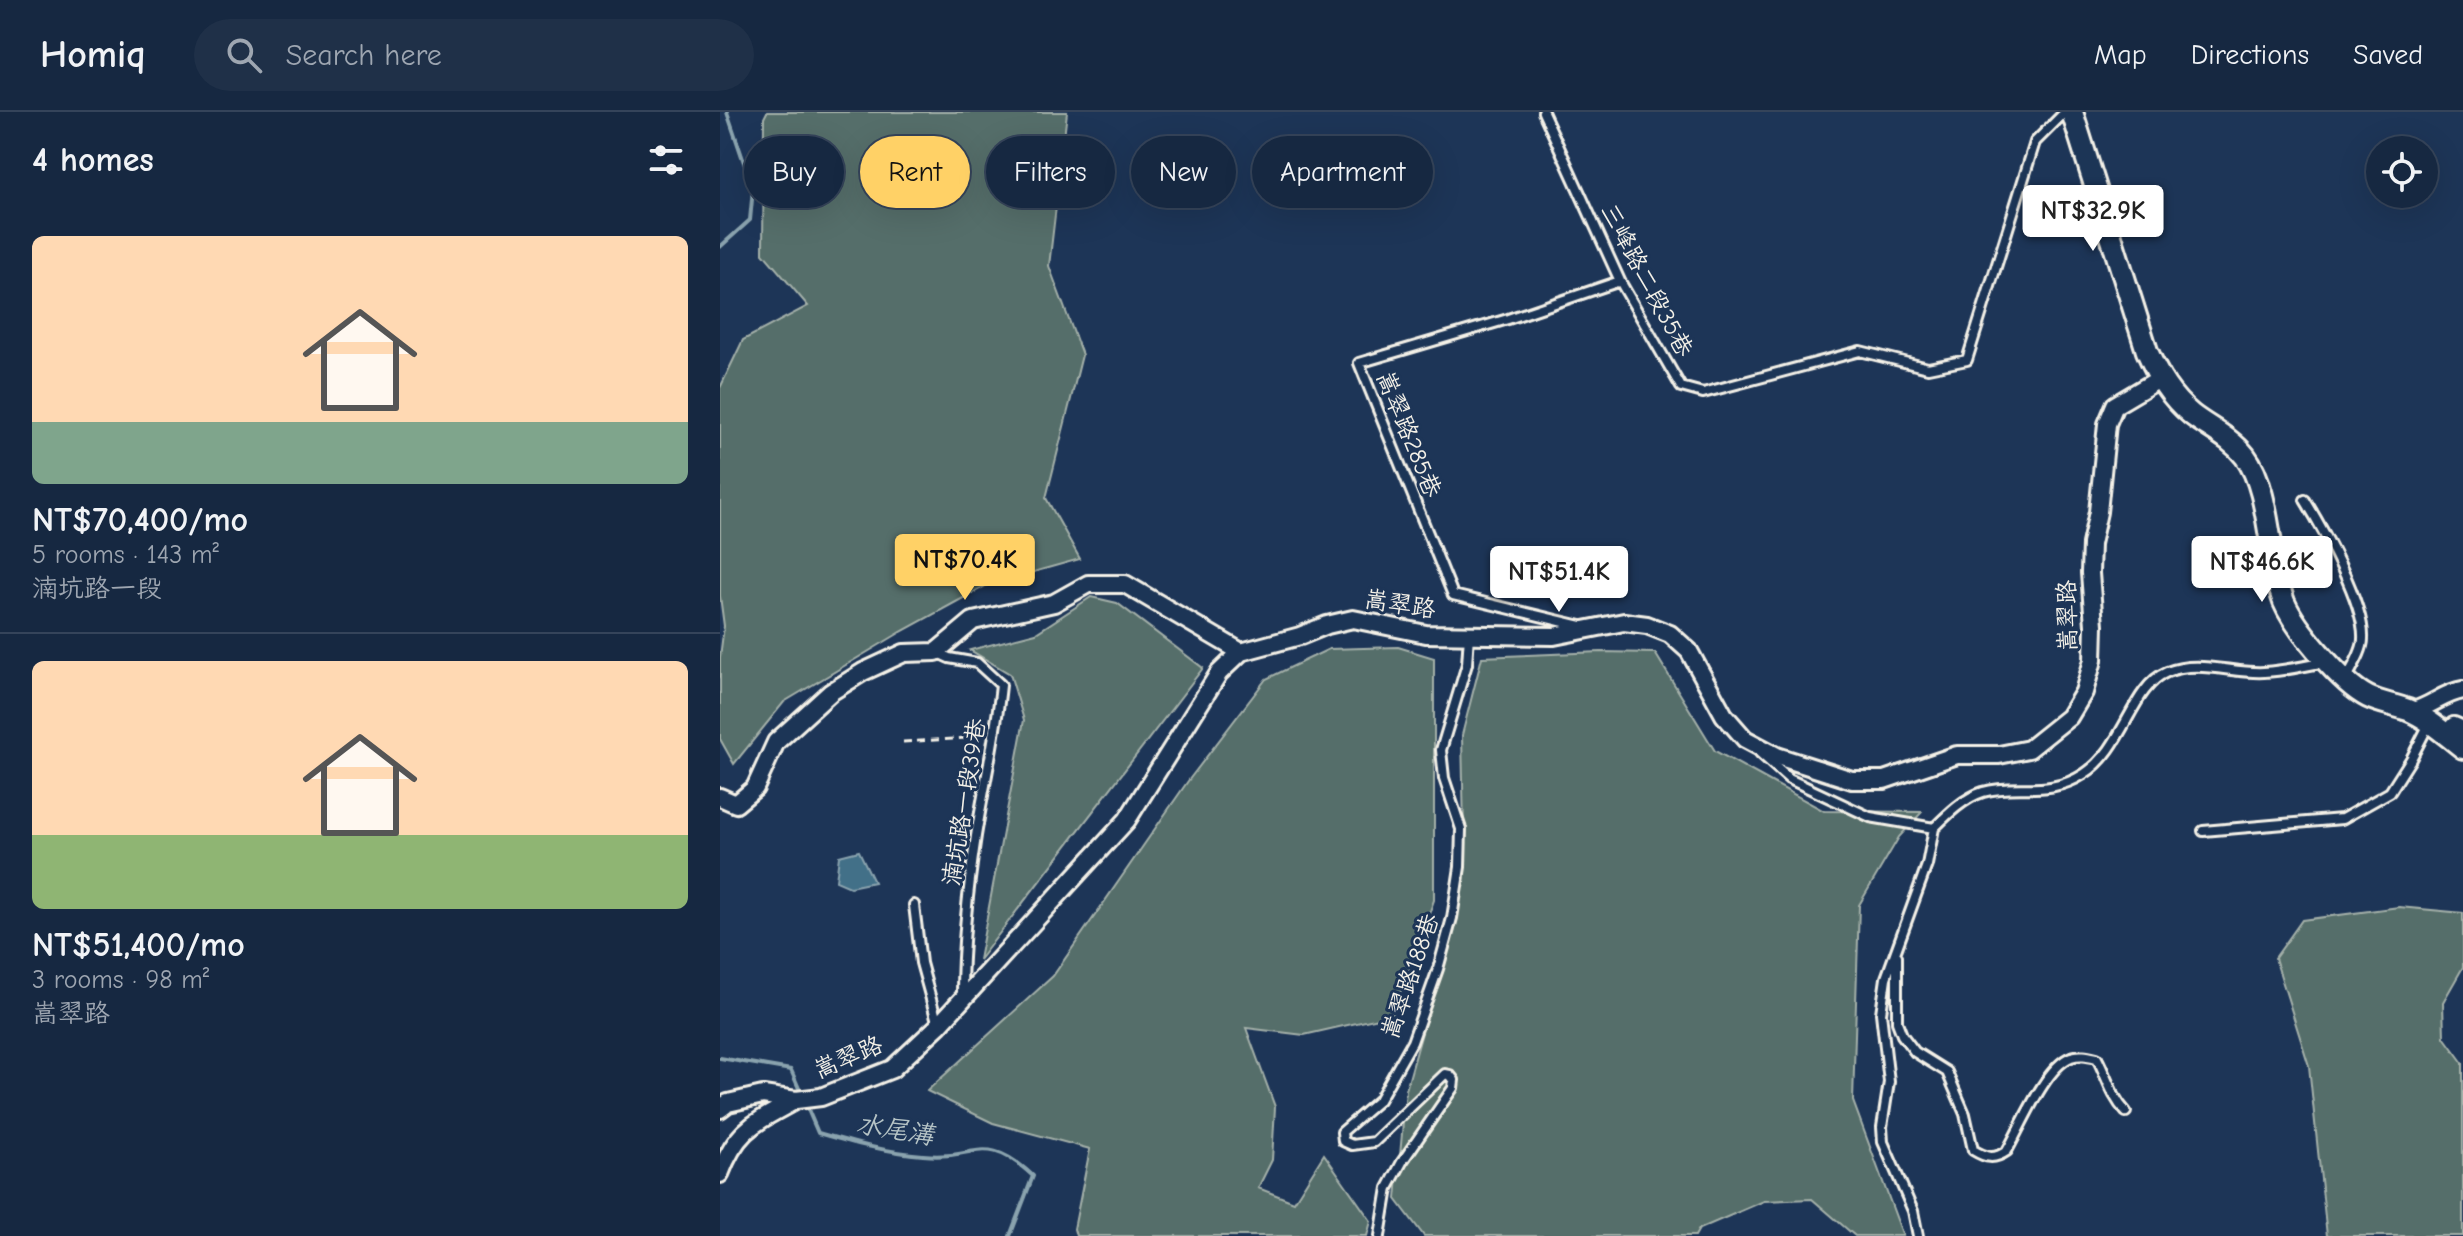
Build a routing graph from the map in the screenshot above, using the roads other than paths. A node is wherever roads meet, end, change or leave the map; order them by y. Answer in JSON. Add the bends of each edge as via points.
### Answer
{"nodes":[{"id":1,"x":1543,"y":112,"type":"edge"},
{"id":2,"x":2065,"y":112,"type":"edge"},
{"id":3,"x":2072,"y":112,"type":"edge"},
{"id":4,"x":1620,"y":281,"type":"junction"},
{"id":5,"x":2159,"y":379,"type":"junction"},
{"id":6,"x":2305,"y":500,"type":"dead end"},
{"id":7,"x":1594,"y":629,"type":"junction"},
{"id":8,"x":1469,"y":635,"type":"junction"},
{"id":9,"x":936,"y":652,"type":"junction"},
{"id":10,"x":1241,"y":652,"type":"junction"},
{"id":11,"x":2326,"y":662,"type":"junction"},
{"id":12,"x":2346,"y":681,"type":"junction"},
{"id":13,"x":2463,"y":690,"type":"edge"},
{"id":14,"x":2412,"y":711,"type":"junction"},
{"id":15,"x":2430,"y":723,"type":"junction"},
{"id":16,"x":2458,"y":738,"type":"edge"},
{"id":17,"x":1745,"y":739,"type":"junction"},
{"id":18,"x":720,"y":797,"type":"edge"},
{"id":19,"x":1934,"y":828,"type":"junction"},
{"id":20,"x":2203,"y":831,"type":"dead end"},
{"id":21,"x":914,"y":905,"type":"dead end"},
{"id":22,"x":1897,"y":947,"type":"junction"},
{"id":23,"x":962,"y":1000,"type":"junction"},
{"id":24,"x":938,"y":1026,"type":"junction"},
{"id":25,"x":796,"y":1100,"type":"junction"},
{"id":26,"x":723,"y":1106,"type":"edge"},
{"id":27,"x":2126,"y":1112,"type":"dead end"},
{"id":28,"x":720,"y":1174,"type":"edge"},
{"id":29,"x":1380,"y":1236,"type":"edge"},
{"id":30,"x":1918,"y":1236,"type":"edge"}],
"edges":[{"from":1,"to":4,"type":"lane","name":"三峰路二段35巷"},
{"from":2,"to":4,"type":"lane","name":"三峰路二段35巷","via":[[2035,142],[1967,360],[1928,368],[1860,351],[1703,393],[1681,387]]},
{"from":3,"to":5,"type":"street"},
{"from":4,"to":7,"type":"lane","name":"嵩翠路285巷","via":[[1359,363],[1453,595]]},
{"from":5,"to":11,"type":"street","via":[[2189,412],[2245,456],[2256,477],[2285,603]]},
{"from":5,"to":17,"type":"street","name":"嵩翠路","via":[[2115,405],[2107,424],[2091,544],[2093,660],[2084,692],[2053,731],[2029,749],[1957,755],[1884,780],[1852,780],[1810,768]]},
{"from":6,"to":12,"type":"lane","via":[[2355,598],[2364,641]]},
{"from":7,"to":8,"type":"street","name":"嵩翠路","via":[[1554,636]]},
{"from":7,"to":17,"type":"street","name":"嵩翠路","via":[[1624,622],[1670,634],[1689,651],[1724,715]]},
{"from":8,"to":10,"type":"street","name":"嵩翠路","via":[[1426,634],[1353,619]]},
{"from":8,"to":29,"type":"lane","name":"嵩翠路188巷","via":[[1467,664],[1441,750],[1461,829],[1452,918],[1412,1042],[1379,1100],[1342,1132],[1343,1141],[1352,1145],[1374,1142],[1445,1074],[1454,1080],[1388,1188]]},
{"from":9,"to":10,"type":"street","via":[[973,621],[1054,603],[1088,584],[1125,584]]},
{"from":9,"to":18,"type":"street","via":[[904,653],[831,692],[776,742],[755,788],[736,804]]},
{"from":9,"to":23,"type":"lane","name":"湳坑路一段39巷","via":[[977,663],[1001,685],[976,836],[962,950]]},
{"from":10,"to":23,"type":"street","name":"嵩翠路","via":[[1219,673],[1127,820]]},
{"from":11,"to":12,"type":"street"},
{"from":11,"to":19,"type":"lane","via":[[2263,672],[2168,671],[2146,687],[2119,739],[2088,772],[2048,788],[1987,791]]},
{"from":12,"to":14,"type":"street","via":[[2367,697]]},
{"from":13,"to":14,"type":"street","via":[[2447,692],[2427,708]]},
{"from":14,"to":15,"type":"street"},
{"from":15,"to":16,"type":"street"},
{"from":15,"to":20,"type":"lane","via":[[2390,792],[2342,819]]},
{"from":17,"to":19,"type":"lane","via":[[1789,779],[1870,817]]},
{"from":19,"to":22,"type":"lane","via":[[1927,865]]},
{"from":21,"to":24,"type":"lane","via":[[921,963]]},
{"from":22,"to":27,"type":"lane","via":[[1897,1022],[1915,1052],[1947,1072],[1973,1150],[1984,1157],[2007,1151],[2047,1080],[2072,1057],[2097,1058],[2113,1098]]},
{"from":22,"to":30,"type":"lane","via":[[1881,1013],[1889,1082],[1883,1142],[1913,1211]]},
{"from":23,"to":24,"type":"street","name":"嵩翠路"},
{"from":24,"to":25,"type":"street","name":"嵩翠路","via":[[892,1069],[821,1097]]},
{"from":25,"to":26,"type":"street","name":"嵩翠路","via":[[763,1095]]},
{"from":25,"to":28,"type":"street","via":[[745,1130],[729,1149]]}]}
